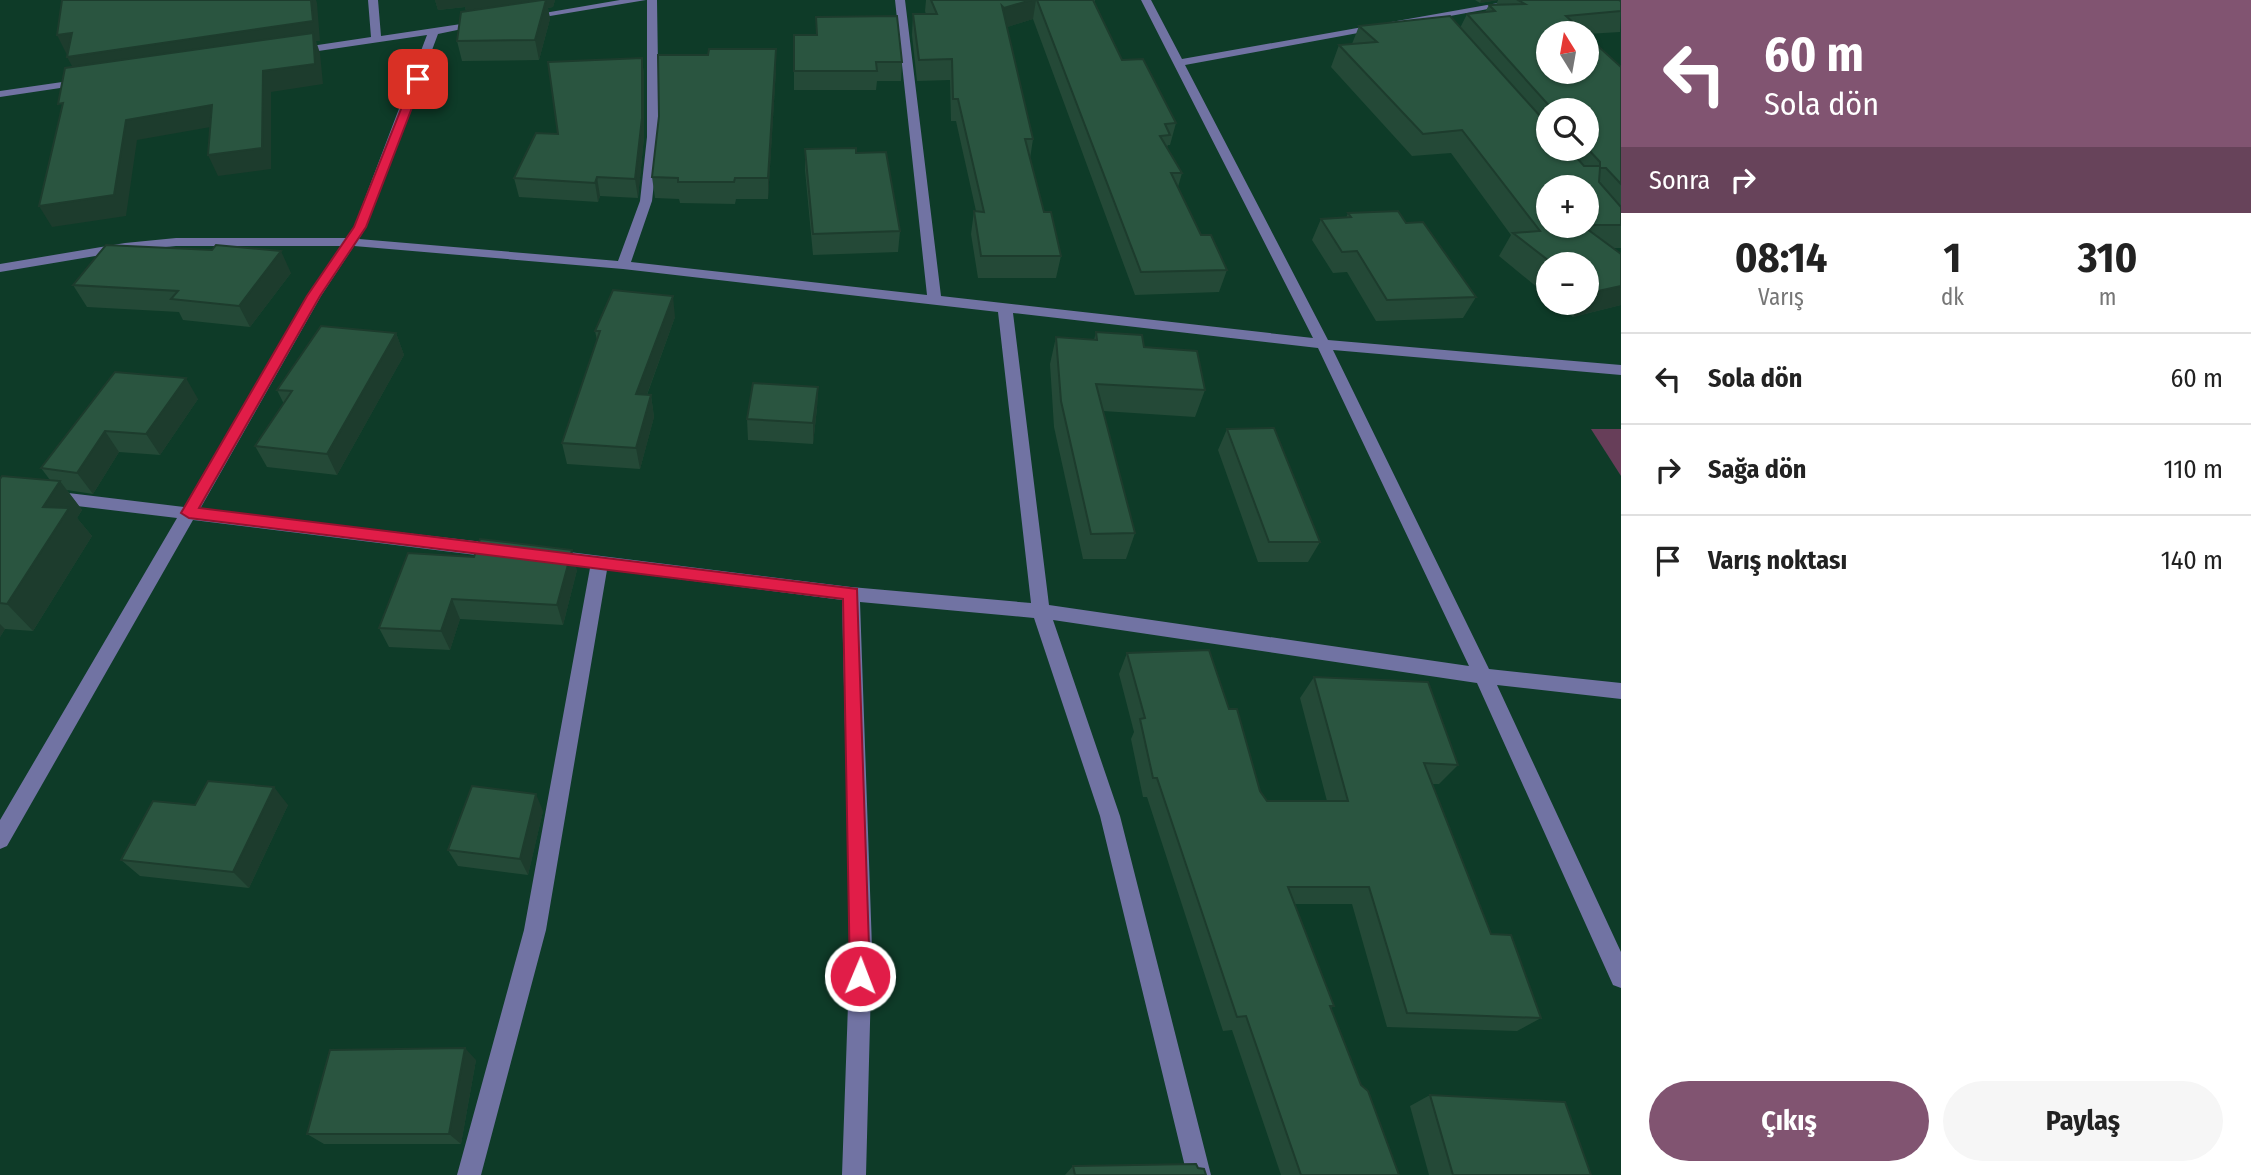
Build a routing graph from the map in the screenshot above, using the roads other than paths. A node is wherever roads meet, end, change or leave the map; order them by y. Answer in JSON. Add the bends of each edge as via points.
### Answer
{"nodes":[{"id":1,"x":373,"y":0,"type":"edge"},
{"id":2,"x":641,"y":0,"type":"edge"},
{"id":3,"x":652,"y":0,"type":"edge"},
{"id":4,"x":900,"y":0,"type":"edge"},
{"id":5,"x":1146,"y":0,"type":"edge"},
{"id":6,"x":1532,"y":0,"type":"edge"},
{"id":7,"x":1431,"y":17,"type":"junction"},
{"id":8,"x":511,"y":20,"type":"edge"},
{"id":9,"x":498,"y":22,"type":"edge"},
{"id":10,"x":1439,"y":27,"type":"edge"},
{"id":11,"x":433,"y":31,"type":"junction"},
{"id":12,"x":376,"y":40,"type":"junction"},
{"id":13,"x":285,"y":53,"type":"edge"},
{"id":14,"x":1179,"y":62,"type":"junction"},
{"id":15,"x":95,"y":80,"type":"edge"},
{"id":16,"x":0,"y":94,"type":"edge"},
{"id":17,"x":350,"y":242,"type":"junction"},
{"id":18,"x":623,"y":265,"type":"junction"},
{"id":19,"x":0,"y":268,"type":"edge"},
{"id":20,"x":934,"y":300,"type":"junction"},
{"id":21,"x":1004,"y":308,"type":"junction"},
{"id":22,"x":1323,"y":344,"type":"junction"},
{"id":23,"x":1621,"y":370,"type":"edge"},
{"id":24,"x":28,"y":495,"type":"edge"},
{"id":25,"x":189,"y":513,"type":"junction"},
{"id":26,"x":600,"y":563,"type":"junction"},
{"id":27,"x":851,"y":594,"type":"junction"},
{"id":28,"x":1041,"y":611,"type":"junction"},
{"id":29,"x":1483,"y":676,"type":"junction"},
{"id":30,"x":1621,"y":691,"type":"edge"},
{"id":31,"x":0,"y":839,"type":"edge"},
{"id":32,"x":1621,"y":977,"type":"edge"},
{"id":33,"x":469,"y":1175,"type":"edge"},
{"id":34,"x":854,"y":1175,"type":"edge"},
{"id":35,"x":1199,"y":1175,"type":"edge"}],
"edges":[{"from":1,"to":12,"type":"street"},
{"from":2,"to":8,"type":"street"},
{"from":3,"to":18,"type":"street","via":[[653,137],[646,201]]},
{"from":4,"to":20,"type":"street"},
{"from":5,"to":14,"type":"street"},
{"from":6,"to":7,"type":"street"},
{"from":7,"to":10,"type":"street"},
{"from":7,"to":14,"type":"street"},
{"from":9,"to":11,"type":"street"},
{"from":11,"to":12,"type":"street"},
{"from":11,"to":17,"type":"street","via":[[360,227]]},
{"from":12,"to":13,"type":"street"},
{"from":14,"to":22,"type":"street"},
{"from":15,"to":16,"type":"street"},
{"from":17,"to":18,"type":"street"},
{"from":17,"to":19,"type":"street","via":[[176,242]]},
{"from":17,"to":25,"type":"street"},
{"from":18,"to":20,"type":"street"},
{"from":20,"to":21,"type":"street"},
{"from":21,"to":22,"type":"street"},
{"from":21,"to":28,"type":"street"},
{"from":22,"to":23,"type":"street"},
{"from":22,"to":29,"type":"street"},
{"from":24,"to":25,"type":"street"},
{"from":25,"to":26,"type":"street"},
{"from":25,"to":31,"type":"street"},
{"from":26,"to":27,"type":"street"},
{"from":26,"to":33,"type":"street","via":[[535,930]]},
{"from":27,"to":28,"type":"street"},
{"from":27,"to":34,"type":"street","via":[[861,948]]},
{"from":28,"to":29,"type":"street"},
{"from":28,"to":35,"type":"street","via":[[1110,816]]},
{"from":29,"to":30,"type":"street"},
{"from":29,"to":32,"type":"street"}]}
